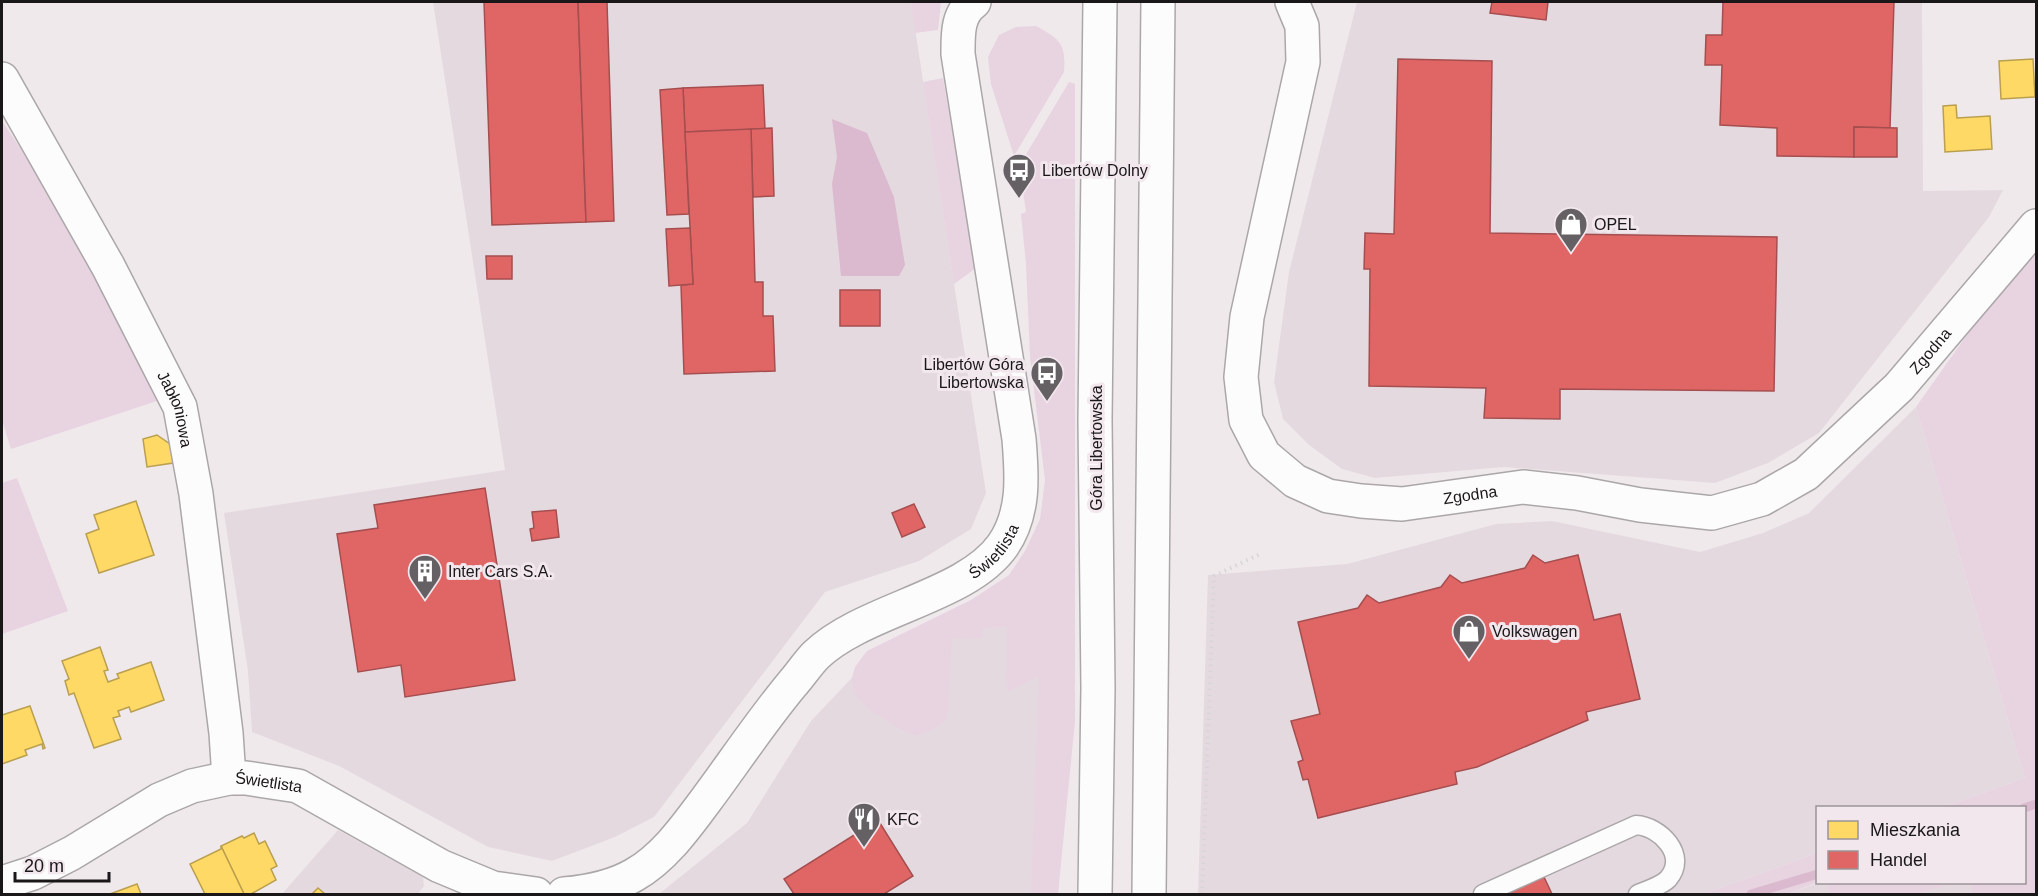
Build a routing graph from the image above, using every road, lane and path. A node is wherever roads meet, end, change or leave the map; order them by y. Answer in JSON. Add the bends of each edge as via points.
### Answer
{"nodes":[{"id":1,"x":974,"y":2,"type":"edge"},
{"id":2,"x":1100,"y":2,"type":"edge"},
{"id":3,"x":1158,"y":2,"type":"edge"},
{"id":4,"x":1292,"y":2,"type":"edge"},
{"id":5,"x":2,"y":79,"type":"edge"},
{"id":6,"x":2037,"y":226,"type":"edge"},
{"id":7,"x":1262,"y":554,"type":"dead end"},
{"id":8,"x":229,"y":778,"type":"junction"},
{"id":9,"x":2,"y":883,"type":"edge"},
{"id":10,"x":536,"y":894,"type":"edge"},
{"id":11,"x":564,"y":894,"type":"edge"},
{"id":12,"x":1095,"y":894,"type":"edge"},
{"id":13,"x":1149,"y":894,"type":"edge"},
{"id":14,"x":1202,"y":894,"type":"edge"},
{"id":15,"x":1483,"y":894,"type":"edge"},
{"id":16,"x":1638,"y":894,"type":"edge"}],
"edges":[{"from":1,"to":11,"type":"main road","name":"Świetlista","via":[[963,13],[958,54],[1019,439],[1022,482],[1011,532],[990,559],[971,573],[855,629],[816,655],[684,830],[659,855],[635,874],[606,886]]},
{"from":2,"to":12,"type":"main road","name":"Góra Libertowska"},
{"from":3,"to":13,"type":"main road"},
{"from":4,"to":6,"type":"main road","name":"Zgodna","via":[[1302,26],[1303,62],[1247,317],[1241,377],[1246,420],[1264,455],[1295,481],[1328,496],[1402,504],[1523,487],[1712,513],[1762,499],[1806,474],[1899,387]]},
{"from":5,"to":8,"type":"main road","name":"Jabłoniowa","via":[[108,266],[180,407],[198,505]]},
{"from":7,"to":14,"type":"path","via":[[1214,576]]},
{"from":8,"to":9,"type":"main road","name":"Świetlista","via":[[192,786],[159,800],[72,853],[33,873]]},
{"from":8,"to":10,"type":"main road","name":"Świetlista","via":[[298,786],[440,866],[494,888]]},
{"from":15,"to":16,"type":"lane","via":[[1636,825],[1645,825],[1661,834],[1675,861],[1668,879]]}]}
